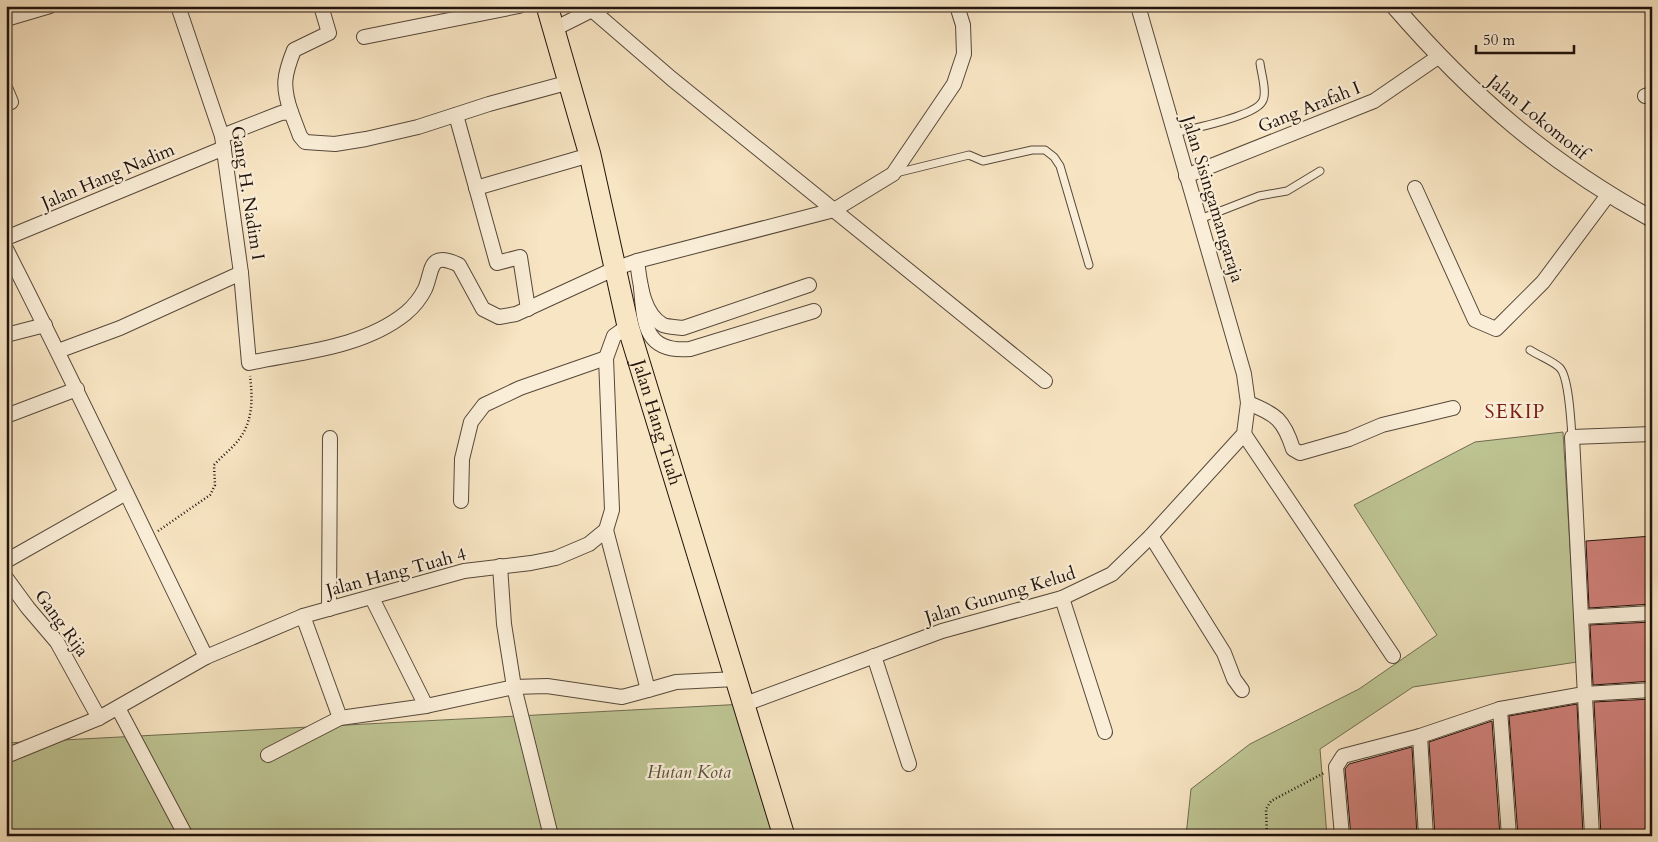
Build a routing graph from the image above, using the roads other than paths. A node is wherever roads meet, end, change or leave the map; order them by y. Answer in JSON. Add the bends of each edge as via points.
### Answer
{"nodes":[{"id":1,"x":50,"y":6,"type":"edge"},
{"id":2,"x":178,"y":6,"type":"edge"},
{"id":3,"x":321,"y":6,"type":"edge"},
{"id":4,"x":519,"y":6,"type":"edge"},
{"id":5,"x":547,"y":6,"type":"edge"},
{"id":6,"x":605,"y":6,"type":"edge"},
{"id":7,"x":957,"y":6,"type":"edge"},
{"id":8,"x":1138,"y":6,"type":"edge"},
{"id":9,"x":1394,"y":6,"type":"edge"},
{"id":10,"x":592,"y":10,"type":"junction"},
{"id":11,"x":6,"y":19,"type":"edge"},
{"id":12,"x":554,"y":29,"type":"junction"},
{"id":13,"x":364,"y":37,"type":"dead end"},
{"id":14,"x":1438,"y":57,"type":"junction"},
{"id":15,"x":1260,"y":63,"type":"dead end"},
{"id":16,"x":570,"y":82,"type":"junction"},
{"id":17,"x":291,"y":112,"type":"junction"},
{"id":18,"x":456,"y":114,"type":"junction"},
{"id":19,"x":1174,"y":133,"type":"junction"},
{"id":20,"x":223,"y":142,"type":"junction"},
{"id":21,"x":590,"y":155,"type":"junction"},
{"id":22,"x":1320,"y":171,"type":"dead end"},
{"id":23,"x":893,"y":174,"type":"junction"},
{"id":24,"x":1186,"y":176,"type":"junction"},
{"id":25,"x":476,"y":188,"type":"junction"},
{"id":26,"x":1415,"y":188,"type":"dead end"},
{"id":27,"x":1608,"y":195,"type":"junction"},
{"id":28,"x":834,"y":210,"type":"junction"},
{"id":29,"x":1200,"y":219,"type":"junction"},
{"id":30,"x":1652,"y":219,"type":"edge"},
{"id":31,"x":6,"y":238,"type":"edge"},
{"id":32,"x":6,"y":250,"type":"edge"},
{"id":33,"x":637,"y":261,"type":"junction"},
{"id":34,"x":1089,"y":265,"type":"dead end"},
{"id":35,"x":614,"y":269,"type":"junction"},
{"id":36,"x":241,"y":273,"type":"junction"},
{"id":37,"x":809,"y":286,"type":"dead end"},
{"id":38,"x":641,"y":287,"type":"junction"},
{"id":39,"x":528,"y":309,"type":"junction"},
{"id":40,"x":814,"y":311,"type":"dead end"},
{"id":41,"x":45,"y":325,"type":"junction"},
{"id":42,"x":628,"y":326,"type":"junction"},
{"id":43,"x":6,"y":335,"type":"edge"},
{"id":44,"x":1530,"y":350,"type":"dead end"},
{"id":45,"x":58,"y":351,"type":"junction"},
{"id":46,"x":606,"y":358,"type":"junction"},
{"id":47,"x":1045,"y":381,"type":"dead end"},
{"id":48,"x":78,"y":389,"type":"junction"},
{"id":49,"x":1248,"y":403,"type":"junction"},
{"id":50,"x":1453,"y":408,"type":"dead end"},
{"id":51,"x":6,"y":416,"type":"edge"},
{"id":52,"x":1244,"y":434,"type":"junction"},
{"id":53,"x":1652,"y":434,"type":"edge"},
{"id":54,"x":1572,"y":437,"type":"junction"},
{"id":55,"x":330,"y":438,"type":"dead end"},
{"id":56,"x":126,"y":494,"type":"junction"},
{"id":57,"x":461,"y":501,"type":"dead end"},
{"id":58,"x":606,"y":530,"type":"junction"},
{"id":59,"x":1151,"y":536,"type":"junction"},
{"id":60,"x":6,"y":561,"type":"edge"},
{"id":61,"x":500,"y":566,"type":"junction"},
{"id":62,"x":6,"y":578,"type":"edge"},
{"id":63,"x":372,"y":598,"type":"junction"},
{"id":64,"x":1062,"y":598,"type":"junction"},
{"id":65,"x":329,"y":609,"type":"junction"},
{"id":66,"x":1652,"y":613,"type":"edge"},
{"id":67,"x":303,"y":616,"type":"junction"},
{"id":68,"x":1581,"y":617,"type":"junction"},
{"id":69,"x":874,"y":656,"type":"junction"},
{"id":70,"x":1393,"y":656,"type":"dead end"},
{"id":71,"x":206,"y":657,"type":"junction"},
{"id":72,"x":736,"y":679,"type":"junction"},
{"id":73,"x":514,"y":687,"type":"junction"},
{"id":74,"x":648,"y":690,"type":"junction"},
{"id":75,"x":1242,"y":690,"type":"dead end"},
{"id":76,"x":1652,"y":690,"type":"edge"},
{"id":77,"x":1584,"y":694,"type":"junction"},
{"id":78,"x":745,"y":704,"type":"junction"},
{"id":79,"x":426,"y":706,"type":"junction"},
{"id":80,"x":118,"y":708,"type":"junction"},
{"id":81,"x":1500,"y":709,"type":"junction"},
{"id":82,"x":100,"y":718,"type":"junction"},
{"id":83,"x":340,"y":718,"type":"junction"},
{"id":84,"x":1105,"y":732,"type":"dead end"},
{"id":85,"x":1420,"y":736,"type":"junction"},
{"id":86,"x":6,"y":756,"type":"edge"},
{"id":87,"x":268,"y":756,"type":"dead end"},
{"id":88,"x":909,"y":764,"type":"dead end"},
{"id":89,"x":186,"y":836,"type":"edge"},
{"id":90,"x":551,"y":836,"type":"edge"},
{"id":91,"x":784,"y":836,"type":"edge"},
{"id":92,"x":1342,"y":836,"type":"edge"},
{"id":93,"x":1426,"y":836,"type":"edge"},
{"id":94,"x":1509,"y":836,"type":"edge"},
{"id":95,"x":1592,"y":836,"type":"edge"}],
"edges":[{"from":1,"to":11,"type":"street"},
{"from":2,"to":20,"type":"street","name":"Gang H. Nadim I"},
{"from":3,"to":17,"type":"street","via":[[329,33],[294,50],[287,66],[284,92]]},
{"from":4,"to":13,"type":"street"},
{"from":5,"to":12,"type":"main road","name":"Jalan Hang Tuah"},
{"from":6,"to":10,"type":"street"},
{"from":7,"to":23,"type":"street","via":[[963,25],[964,54],[954,84]]},
{"from":8,"to":19,"type":"street","name":"Jalan Sisingamangaraja"},
{"from":9,"to":14,"type":"street","name":"Jalan Lokomotif"},
{"from":10,"to":12,"type":"street"},
{"from":10,"to":28,"type":"street"},
{"from":12,"to":16,"type":"main road","name":"Jalan Hang Tuah"},
{"from":14,"to":24,"type":"street","name":"Gang Arafah I","via":[[1374,102]]},
{"from":14,"to":27,"type":"street","name":"Jalan Lokomotif","via":[[1497,113],[1567,168]]},
{"from":15,"to":19,"type":"lane","via":[[1264,96],[1263,102],[1254,110]]},
{"from":16,"to":18,"type":"street"},
{"from":16,"to":21,"type":"main road","name":"Jalan Hang Tuah"},
{"from":17,"to":18,"type":"street","via":[[305,142],[335,144],[418,126]]},
{"from":17,"to":20,"type":"street","name":"Jalan Hang Nadim","via":[[259,121]]},
{"from":18,"to":25,"type":"street"},
{"from":19,"to":24,"type":"street","name":"Jalan Sisingamangaraja"},
{"from":20,"to":31,"type":"street","name":"Jalan Hang Nadim"},
{"from":20,"to":36,"type":"street","name":"Gang H. Nadim I"},
{"from":21,"to":25,"type":"street"},
{"from":21,"to":35,"type":"main road","name":"Jalan Hang Tuah"},
{"from":22,"to":29,"type":"lane","via":[[1287,191],[1258,196]]},
{"from":23,"to":28,"type":"street"},
{"from":23,"to":34,"type":"lane","via":[[969,155],[984,161],[1045,150],[1060,166]]},
{"from":24,"to":29,"type":"street","name":"Jalan Sisingamangaraja"},
{"from":25,"to":39,"type":"street","via":[[497,263],[520,256]]},
{"from":26,"to":27,"type":"street","via":[[1475,320],[1496,329],[1543,282]]},
{"from":27,"to":30,"type":"street","name":"Jalan Lokomotif"},
{"from":28,"to":33,"type":"street"},
{"from":28,"to":47,"type":"street"},
{"from":29,"to":49,"type":"street","name":"Jalan Sisingamangaraja","via":[[1238,351]]},
{"from":32,"to":41,"type":"street"},
{"from":33,"to":35,"type":"street"},
{"from":33,"to":38,"type":"street"},
{"from":35,"to":39,"type":"street"},
{"from":35,"to":42,"type":"main road","name":"Jalan Hang Tuah"},
{"from":36,"to":39,"type":"street","name":"Gang H. Nadim I","via":[[249,362],[352,341],[378,330],[415,304],[425,289],[430,268],[445,260],[459,265],[483,310],[499,317]]},
{"from":36,"to":45,"type":"street","via":[[120,328]]},
{"from":37,"to":38,"type":"street","via":[[683,328],[664,325],[649,311]]},
{"from":38,"to":40,"type":"street","via":[[647,332],[656,343],[673,350],[690,349]]},
{"from":41,"to":43,"type":"street"},
{"from":41,"to":45,"type":"street"},
{"from":42,"to":46,"type":"street","via":[[614,336]]},
{"from":42,"to":72,"type":"main road","name":"Jalan Hang Tuah"},
{"from":44,"to":54,"type":"lane","via":[[1563,372]]},
{"from":45,"to":48,"type":"street"},
{"from":46,"to":57,"type":"street","via":[[520,388],[484,405],[471,422],[462,459]]},
{"from":46,"to":58,"type":"street","via":[[612,510]]},
{"from":48,"to":51,"type":"street"},
{"from":48,"to":56,"type":"street"},
{"from":49,"to":50,"type":"street","via":[[1279,419],[1286,428],[1293,449],[1300,453],[1349,439],[1382,425]]},
{"from":49,"to":52,"type":"street"},
{"from":52,"to":59,"type":"street","name":"Jalan Gunung Kelud"},
{"from":52,"to":70,"type":"street"},
{"from":53,"to":54,"type":"street"},
{"from":54,"to":68,"type":"street"},
{"from":55,"to":65,"type":"street"},
{"from":56,"to":60,"type":"street"},
{"from":56,"to":71,"type":"street"},
{"from":58,"to":61,"type":"street","name":"Jalan Hang Tuah 4","via":[[589,544],[556,558]]},
{"from":58,"to":74,"type":"street"},
{"from":59,"to":64,"type":"street","name":"Jalan Gunung Kelud","via":[[1112,574]]},
{"from":59,"to":75,"type":"street","via":[[1224,653]]},
{"from":61,"to":63,"type":"street","name":"Jalan Hang Tuah 4","via":[[464,571]]},
{"from":61,"to":73,"type":"street","via":[[504,624]]},
{"from":62,"to":82,"type":"street","name":"Gang Rija","via":[[57,642]]},
{"from":63,"to":65,"type":"street","name":"Jalan Hang Tuah 4"},
{"from":63,"to":79,"type":"street"},
{"from":64,"to":69,"type":"street","name":"Jalan Gunung Kelud","via":[[942,631]]},
{"from":64,"to":84,"type":"street"},
{"from":65,"to":67,"type":"street","name":"Jalan Hang Tuah 4"},
{"from":66,"to":68,"type":"street"},
{"from":67,"to":71,"type":"street","name":"Jalan Hang Tuah 4"},
{"from":67,"to":83,"type":"street"},
{"from":68,"to":77,"type":"street"},
{"from":69,"to":78,"type":"street","name":"Jalan Gunung Kelud"},
{"from":69,"to":88,"type":"street"},
{"from":71,"to":80,"type":"street","name":"Jalan Hang Tuah 4"},
{"from":72,"to":74,"type":"street","via":[[676,682]]},
{"from":72,"to":78,"type":"main road","name":"Jalan Hang Tuah"},
{"from":73,"to":74,"type":"street","via":[[547,686],[622,697]]},
{"from":73,"to":79,"type":"street"},
{"from":73,"to":90,"type":"street"},
{"from":76,"to":77,"type":"street"},
{"from":77,"to":81,"type":"street"},
{"from":77,"to":95,"type":"street"},
{"from":78,"to":91,"type":"main road","name":"Jalan Hang Tuah"},
{"from":79,"to":83,"type":"street"},
{"from":80,"to":82,"type":"street","name":"Jalan Hang Tuah 4"},
{"from":80,"to":89,"type":"street"},
{"from":81,"to":85,"type":"street"},
{"from":81,"to":94,"type":"street"},
{"from":82,"to":86,"type":"street","name":"Jalan Hang Tuah 4"},
{"from":83,"to":87,"type":"street"},
{"from":85,"to":92,"type":"street","via":[[1342,756],[1336,767]]},
{"from":85,"to":93,"type":"street"}]}
